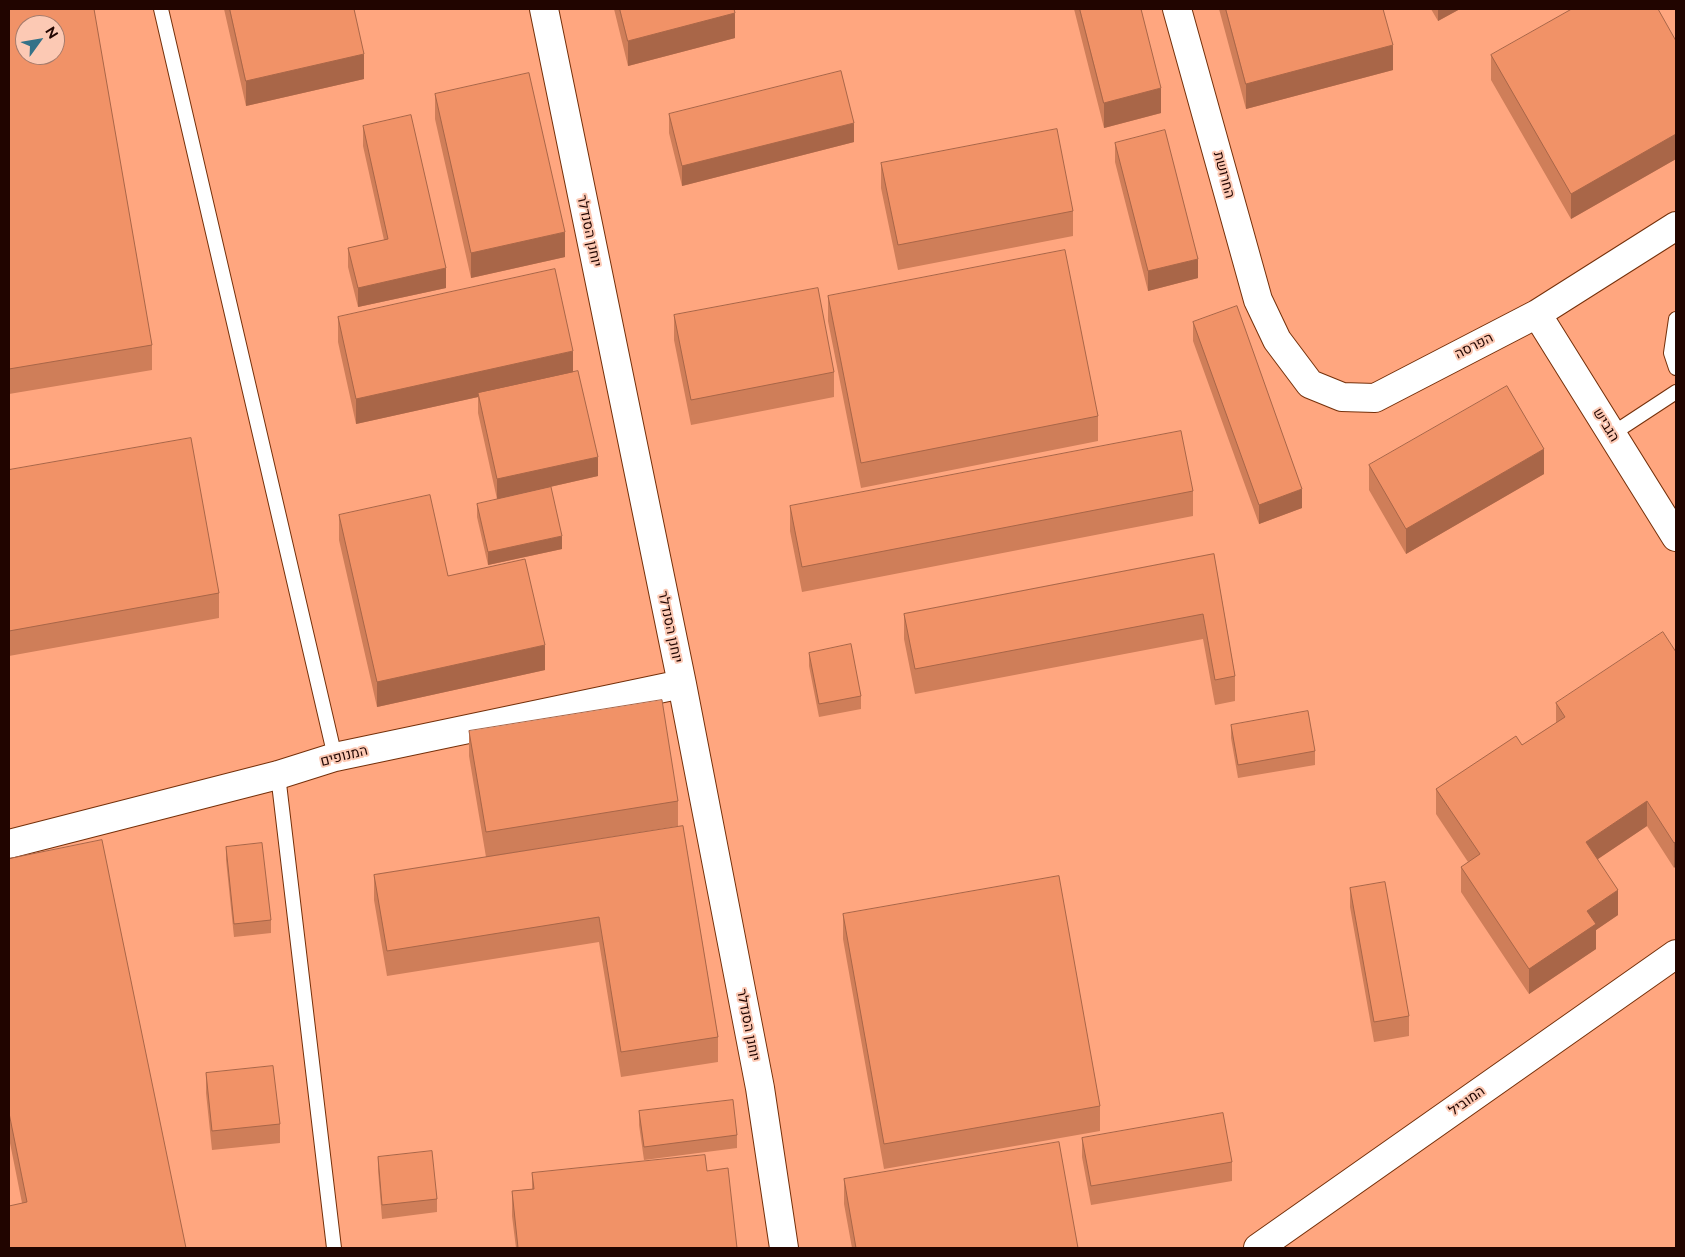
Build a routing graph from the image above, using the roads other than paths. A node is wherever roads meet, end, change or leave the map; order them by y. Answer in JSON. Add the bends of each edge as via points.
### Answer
{"nodes":[{"id":1,"x":161,"y":9,"type":"edge"},
{"id":2,"x":544,"y":9,"type":"edge"},
{"id":3,"x":1178,"y":9,"type":"edge"},
{"id":4,"x":1676,"y":226,"type":"edge"},
{"id":5,"x":1537,"y":314,"type":"junction"},
{"id":6,"x":1676,"y":320,"type":"edge"},
{"id":7,"x":1277,"y":340,"type":"joint"},
{"id":8,"x":1676,"y":368,"type":"edge"},
{"id":9,"x":1676,"y":392,"type":"edge"},
{"id":10,"x":1612,"y":434,"type":"junction"},
{"id":11,"x":1676,"y":537,"type":"edge"},
{"id":12,"x":682,"y":684,"type":"junction"},
{"id":13,"x":335,"y":757,"type":"junction"},
{"id":14,"x":278,"y":775,"type":"junction"},
{"id":15,"x":9,"y":844,"type":"edge"},
{"id":16,"x":1676,"y":954,"type":"edge"},
{"id":17,"x":334,"y":1248,"type":"edge"},
{"id":18,"x":784,"y":1248,"type":"edge"},
{"id":19,"x":1258,"y":1248,"type":"edge"}],
"edges":[{"from":1,"to":13,"type":"lane"},
{"from":2,"to":12,"type":"street","name":"יוחנן הסנדלר"},
{"from":3,"to":7,"type":"street","name":"החרושת","via":[[1258,300]]},
{"from":4,"to":5,"type":"street","name":"הפרסה"},
{"from":5,"to":7,"type":"street","name":"הפרסה","via":[[1375,398],[1342,397],[1310,384]]},
{"from":5,"to":10,"type":"street","name":"הגביש"},
{"from":6,"to":8,"type":"lane","via":[[1671,353]]},
{"from":9,"to":10,"type":"lane"},
{"from":10,"to":11,"type":"street","name":"הגביש"},
{"from":12,"to":13,"type":"street","name":"המנופים"},
{"from":12,"to":18,"type":"street","name":"יוחנן הסנדלר","via":[[760,1088]]},
{"from":13,"to":14,"type":"street","name":"המנופים"},
{"from":14,"to":15,"type":"street","name":"המנופים"},
{"from":14,"to":17,"type":"lane"},
{"from":16,"to":19,"type":"street","name":"המוביל"}]}
